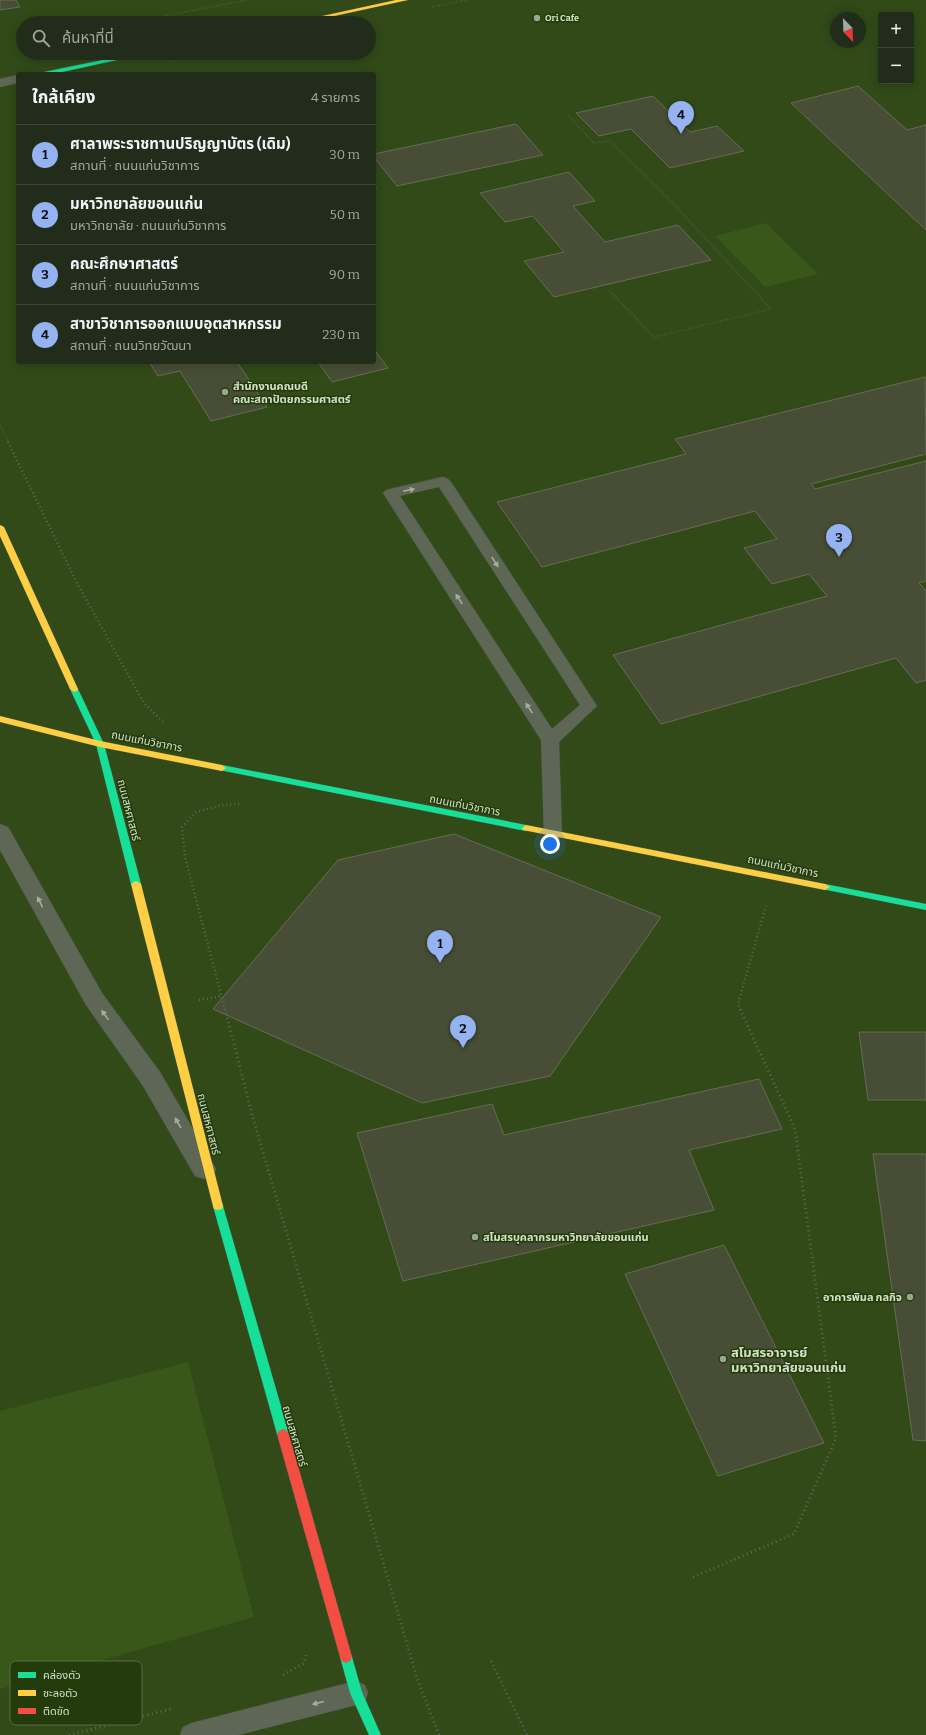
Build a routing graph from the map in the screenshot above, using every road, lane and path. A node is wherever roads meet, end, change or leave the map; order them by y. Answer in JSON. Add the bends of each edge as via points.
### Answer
{"nodes":[{"id":1,"x":246,"y":0,"type":"edge"},
{"id":2,"x":405,"y":0,"type":"edge"},
{"id":3,"x":164,"y":16,"type":"edge"},
{"id":4,"x":327,"y":16,"type":"edge"},
{"id":5,"x":112,"y":60,"type":"edge"},
{"id":6,"x":54,"y":72,"type":"edge"},
{"id":7,"x":16,"y":79,"type":"edge"},
{"id":8,"x":0,"y":83,"type":"edge"},
{"id":9,"x":569,"y":116,"type":"dead end"},
{"id":10,"x":608,"y":289,"type":"dead end"},
{"id":11,"x":0,"y":425,"type":"edge"},
{"id":12,"x":0,"y":527,"type":"edge"},
{"id":13,"x":0,"y":719,"type":"edge"},
{"id":14,"x":168,"y":726,"type":"dead end"},
{"id":15,"x":550,"y":740,"type":"junction"},
{"id":16,"x":100,"y":744,"type":"junction"},
{"id":17,"x":244,"y":803,"type":"dead end"},
{"id":18,"x":0,"y":832,"type":"edge"},
{"id":19,"x":554,"y":835,"type":"junction"},
{"id":20,"x":775,"y":876,"type":"junction"},
{"id":21,"x":926,"y":907,"type":"edge"},
{"id":22,"x":211,"y":1181,"type":"junction"},
{"id":23,"x":693,"y":1577,"type":"dead end"},
{"id":24,"x":307,"y":1650,"type":"dead end"},
{"id":25,"x":491,"y":1661,"type":"dead end"},
{"id":26,"x":278,"y":1677,"type":"dead end"},
{"id":27,"x":356,"y":1693,"type":"junction"},
{"id":28,"x":175,"y":1708,"type":"dead end"},
{"id":29,"x":142,"y":1716,"type":"edge"},
{"id":30,"x":108,"y":1725,"type":"edge"},
{"id":31,"x":69,"y":1735,"type":"edge"},
{"id":32,"x":192,"y":1735,"type":"edge"},
{"id":33,"x":375,"y":1735,"type":"edge"},
{"id":34,"x":439,"y":1735,"type":"edge"},
{"id":35,"x":527,"y":1735,"type":"edge"}],
"edges":[{"from":1,"to":3,"type":"path"},
{"from":2,"to":4,"type":"street"},
{"from":5,"to":6,"type":"street"},
{"from":7,"to":8,"type":"street"},
{"from":9,"to":10,"type":"path","via":[[594,143],[610,141],[669,199],[771,310],[654,336]]},
{"from":11,"to":14,"type":"path","via":[[86,599],[144,703]]},
{"from":12,"to":16,"type":"street","name":"ถนนสหศาสตร์"},
{"from":13,"to":16,"type":"street","name":"ถนนแก่นวิชาการ"},
{"from":15,"to":15,"type":"lane","one_way":true,"via":[[538,720],[391,494],[443,482],[589,706]]},
{"from":15,"to":19,"type":"lane"},
{"from":16,"to":19,"type":"street","name":"ถนนแก่นวิชาการ"},
{"from":16,"to":22,"type":"street","name":"ถนนสหศาสตร์"},
{"from":17,"to":34,"type":"path","via":[[222,805],[196,812],[182,826],[185,857],[258,1134],[417,1678]]},
{"from":22,"to":18,"type":"street","one_way":true,"via":[[165,1099],[95,1001],[30,881]]},
{"from":19,"to":20,"type":"street","name":"ถนนแก่นวิชาการ"},
{"from":20,"to":21,"type":"street","name":"ถนนแก่นวิชาการ"},
{"from":20,"to":23,"type":"path","via":[[738,1004],[795,1129],[836,1438],[794,1534]]},
{"from":22,"to":27,"type":"street","name":"ถนนสหศาสตร์"},
{"from":24,"to":26,"type":"path","via":[[304,1663]]},
{"from":25,"to":35,"type":"path"},
{"from":27,"to":32,"type":"lane","one_way":true},
{"from":27,"to":33,"type":"street","name":"ถนนสหศาสตร์"},
{"from":28,"to":29,"type":"path"},
{"from":30,"to":31,"type":"path"}]}
